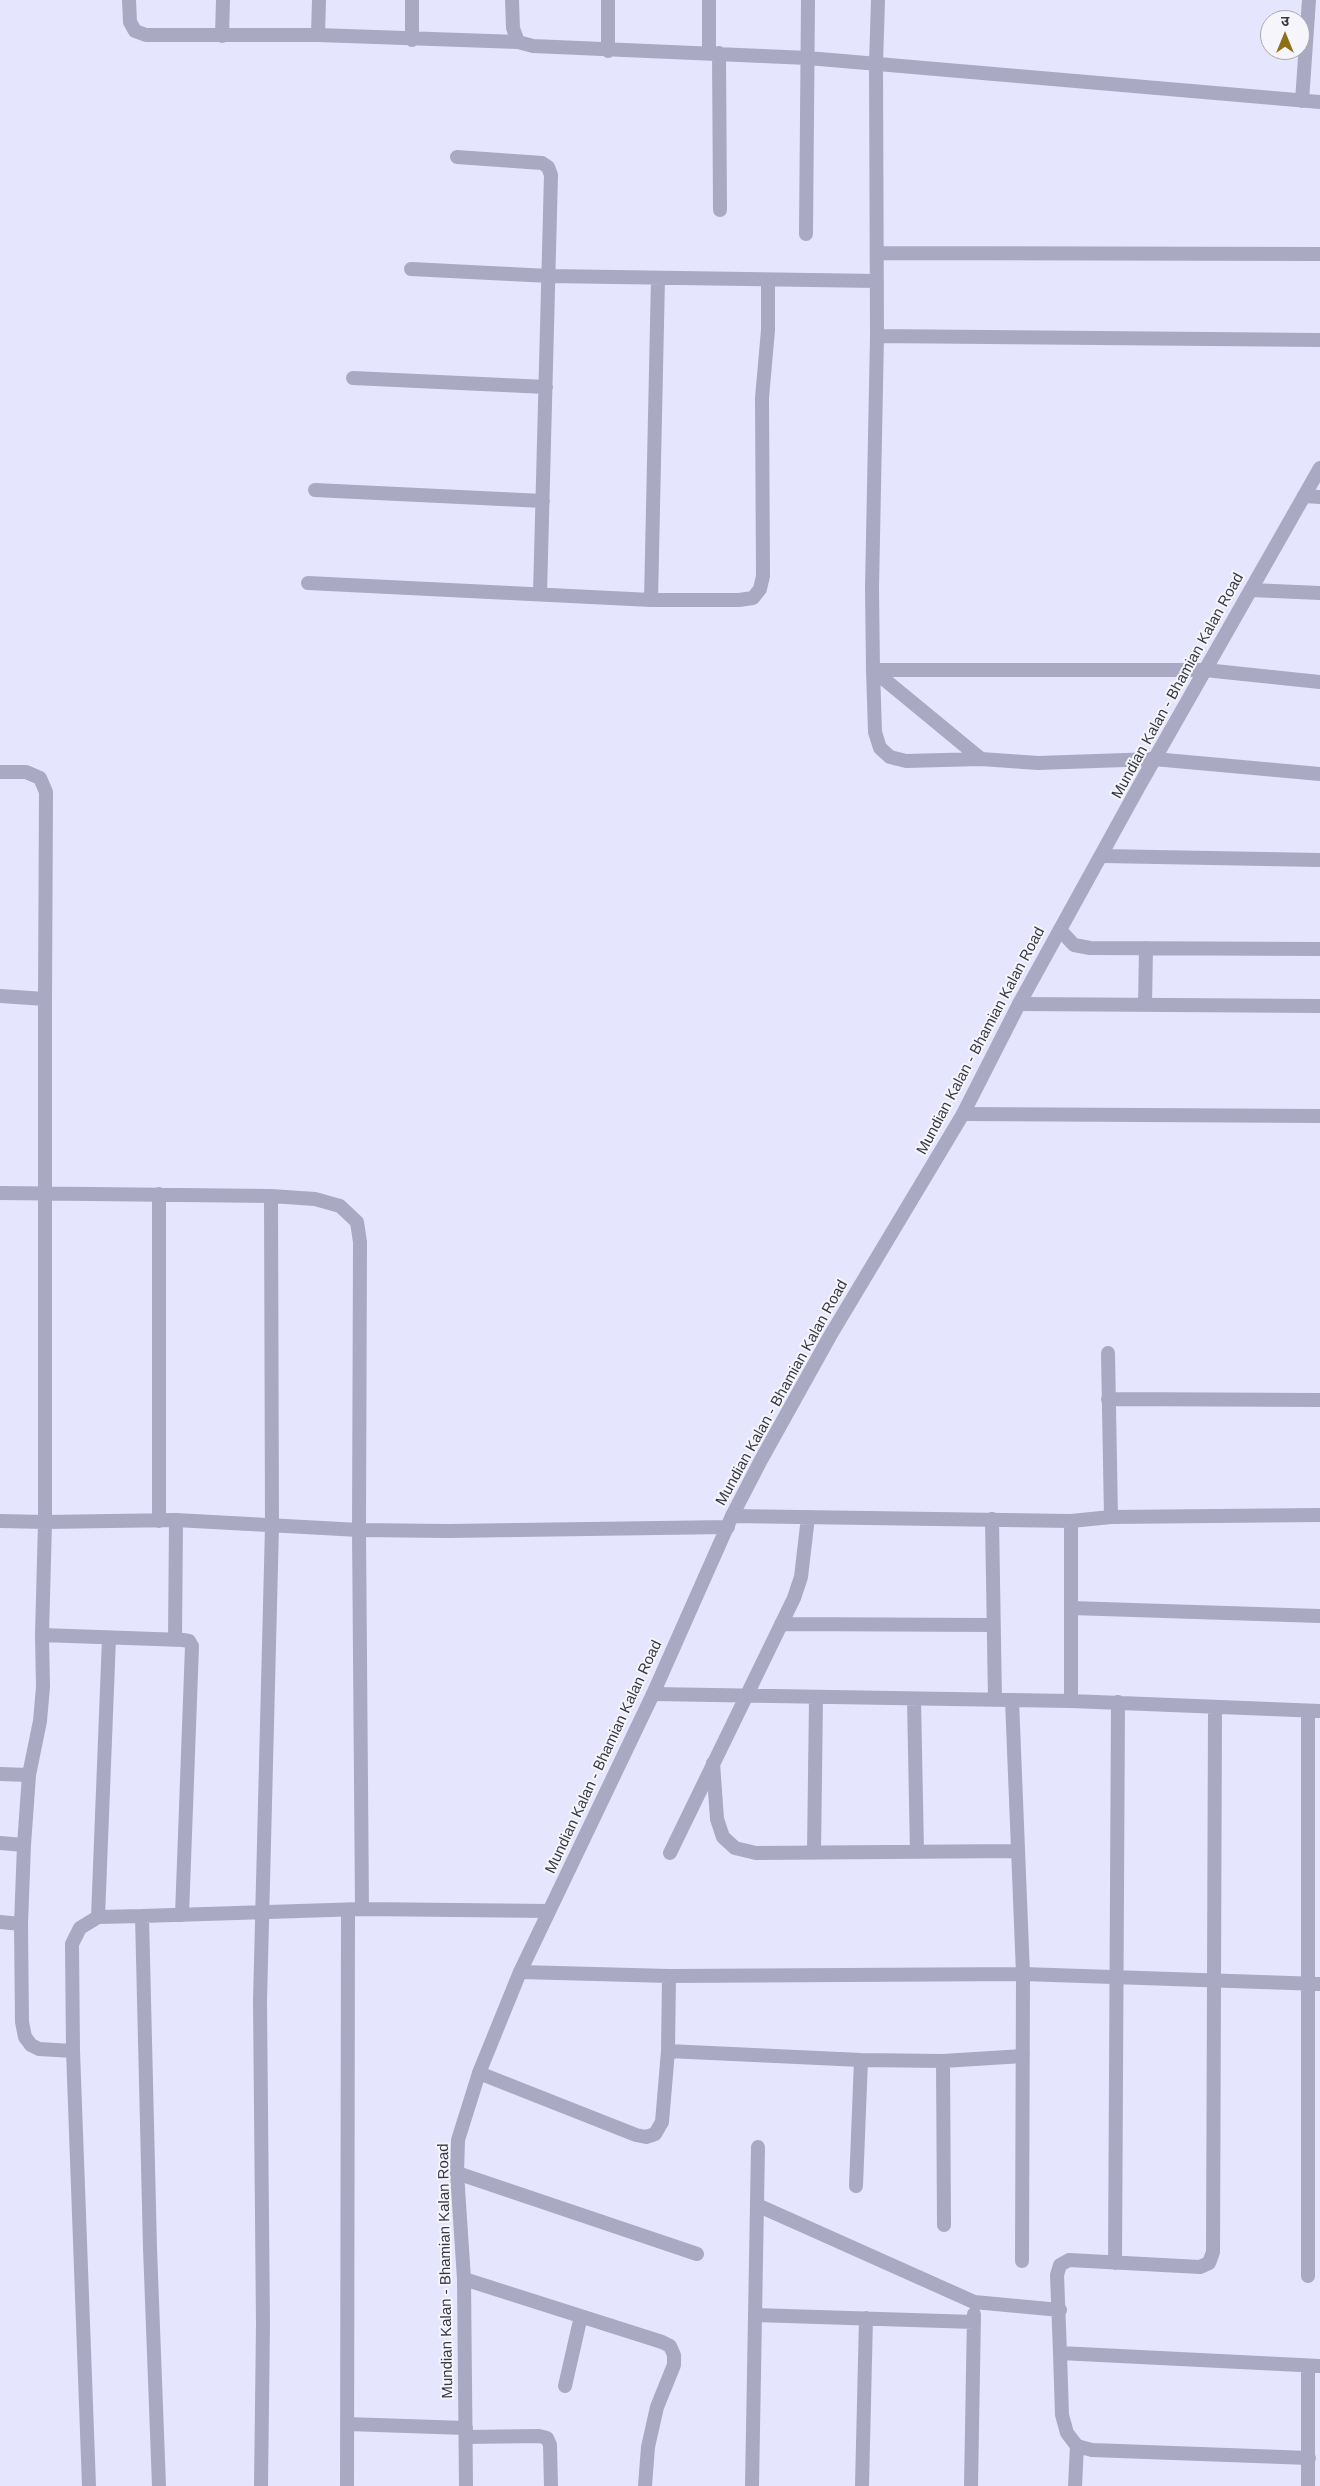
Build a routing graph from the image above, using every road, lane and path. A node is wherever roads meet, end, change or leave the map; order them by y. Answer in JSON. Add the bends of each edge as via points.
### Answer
{"nodes":[{"id":1,"x":129,"y":0,"type":"edge"},
{"id":2,"x":223,"y":0,"type":"edge"},
{"id":3,"x":319,"y":0,"type":"edge"},
{"id":4,"x":412,"y":0,"type":"edge"},
{"id":5,"x":512,"y":0,"type":"edge"},
{"id":6,"x":608,"y":0,"type":"edge"},
{"id":7,"x":709,"y":0,"type":"edge"},
{"id":8,"x":808,"y":0,"type":"edge"},
{"id":9,"x":878,"y":0,"type":"edge"},
{"id":10,"x":1309,"y":0,"type":"edge"},
{"id":11,"x":1314,"y":25,"type":"edge"},
{"id":12,"x":318,"y":35,"type":"junction"},
{"id":13,"x":222,"y":36,"type":"junction"},
{"id":14,"x":412,"y":40,"type":"junction"},
{"id":15,"x":518,"y":42,"type":"junction"},
{"id":16,"x":608,"y":51,"type":"junction"},
{"id":17,"x":714,"y":53,"type":"junction"},
{"id":18,"x":808,"y":58,"type":"junction"},
{"id":19,"x":876,"y":64,"type":"junction"},
{"id":20,"x":1302,"y":101,"type":"junction"},
{"id":21,"x":1320,"y":102,"type":"edge"},
{"id":22,"x":457,"y":157,"type":"dead end"},
{"id":23,"x":720,"y":210,"type":"dead end"},
{"id":24,"x":806,"y":234,"type":"dead end"},
{"id":25,"x":877,"y":253,"type":"junction"},
{"id":26,"x":1320,"y":254,"type":"edge"},
{"id":27,"x":411,"y":269,"type":"dead end"},
{"id":28,"x":549,"y":276,"type":"junction"},
{"id":29,"x":658,"y":278,"type":"junction"},
{"id":30,"x":768,"y":280,"type":"junction"},
{"id":31,"x":877,"y":281,"type":"junction"},
{"id":32,"x":877,"y":336,"type":"junction"},
{"id":33,"x":1320,"y":340,"type":"edge"},
{"id":34,"x":353,"y":378,"type":"dead end"},
{"id":35,"x":546,"y":387,"type":"junction"},
{"id":36,"x":1320,"y":468,"type":"edge"},
{"id":37,"x":315,"y":490,"type":"dead end"},
{"id":38,"x":1304,"y":496,"type":"junction"},
{"id":39,"x":1320,"y":497,"type":"edge"},
{"id":40,"x":542,"y":501,"type":"junction"},
{"id":41,"x":308,"y":583,"type":"dead end"},
{"id":42,"x":1251,"y":590,"type":"junction"},
{"id":43,"x":1320,"y":593,"type":"edge"},
{"id":44,"x":540,"y":594,"type":"junction"},
{"id":45,"x":652,"y":600,"type":"junction"},
{"id":46,"x":873,"y":670,"type":"junction"},
{"id":47,"x":1204,"y":670,"type":"junction"},
{"id":48,"x":1320,"y":682,"type":"edge"},
{"id":49,"x":981,"y":759,"type":"junction"},
{"id":50,"x":1154,"y":759,"type":"junction"},
{"id":51,"x":0,"y":772,"type":"edge"},
{"id":52,"x":1320,"y":774,"type":"edge"},
{"id":53,"x":1102,"y":856,"type":"junction"},
{"id":54,"x":1320,"y":860,"type":"edge"},
{"id":55,"x":1060,"y":930,"type":"junction"},
{"id":56,"x":1146,"y":948,"type":"junction"},
{"id":57,"x":1320,"y":949,"type":"edge"},
{"id":58,"x":0,"y":996,"type":"edge"},
{"id":59,"x":45,"y":999,"type":"junction"},
{"id":60,"x":1019,"y":1004,"type":"junction"},
{"id":61,"x":1144,"y":1005,"type":"junction"},
{"id":62,"x":1320,"y":1006,"type":"edge"},
{"id":63,"x":963,"y":1114,"type":"junction"},
{"id":64,"x":1320,"y":1116,"type":"edge"},
{"id":65,"x":0,"y":1194,"type":"edge"},
{"id":66,"x":46,"y":1194,"type":"junction"},
{"id":67,"x":159,"y":1194,"type":"junction"},
{"id":68,"x":271,"y":1196,"type":"junction"},
{"id":69,"x":1108,"y":1352,"type":"dead end"},
{"id":70,"x":1108,"y":1399,"type":"junction"},
{"id":71,"x":1320,"y":1400,"type":"edge"},
{"id":72,"x":1320,"y":1515,"type":"edge"},
{"id":73,"x":808,"y":1517,"type":"junction"},
{"id":74,"x":1111,"y":1517,"type":"junction"},
{"id":75,"x":992,"y":1519,"type":"junction"},
{"id":76,"x":0,"y":1520,"type":"edge"},
{"id":77,"x":176,"y":1520,"type":"junction"},
{"id":78,"x":159,"y":1521,"type":"junction"},
{"id":79,"x":730,"y":1521,"type":"junction"},
{"id":80,"x":1071,"y":1521,"type":"junction"},
{"id":81,"x":46,"y":1522,"type":"junction"},
{"id":82,"x":272,"y":1526,"type":"junction"},
{"id":83,"x":359,"y":1530,"type":"junction"},
{"id":84,"x":1072,"y":1608,"type":"junction"},
{"id":85,"x":1320,"y":1616,"type":"edge"},
{"id":86,"x":781,"y":1624,"type":"junction"},
{"id":87,"x":993,"y":1625,"type":"junction"},
{"id":88,"x":42,"y":1635,"type":"junction"},
{"id":89,"x":109,"y":1638,"type":"junction"},
{"id":90,"x":175,"y":1639,"type":"junction"},
{"id":91,"x":653,"y":1694,"type":"junction"},
{"id":92,"x":745,"y":1695,"type":"junction"},
{"id":93,"x":816,"y":1696,"type":"junction"},
{"id":94,"x":914,"y":1698,"type":"junction"},
{"id":95,"x":994,"y":1700,"type":"junction"},
{"id":96,"x":1012,"y":1700,"type":"junction"},
{"id":97,"x":1071,"y":1701,"type":"junction"},
{"id":98,"x":1118,"y":1702,"type":"junction"},
{"id":99,"x":1215,"y":1708,"type":"junction"},
{"id":100,"x":1314,"y":1711,"type":"edge"},
{"id":101,"x":713,"y":1763,"type":"junction"},
{"id":102,"x":0,"y":1774,"type":"edge"},
{"id":103,"x":28,"y":1775,"type":"junction"},
{"id":104,"x":0,"y":1843,"type":"edge"},
{"id":105,"x":24,"y":1845,"type":"junction"},
{"id":106,"x":1017,"y":1851,"type":"junction"},
{"id":107,"x":917,"y":1852,"type":"junction"},
{"id":108,"x":670,"y":1853,"type":"dead end"},
{"id":109,"x":814,"y":1853,"type":"junction"},
{"id":110,"x":362,"y":1909,"type":"junction"},
{"id":111,"x":348,"y":1910,"type":"junction"},
{"id":112,"x":549,"y":1911,"type":"junction"},
{"id":113,"x":263,"y":1914,"type":"junction"},
{"id":114,"x":182,"y":1915,"type":"junction"},
{"id":115,"x":142,"y":1916,"type":"junction"},
{"id":116,"x":98,"y":1918,"type":"junction"},
{"id":117,"x":0,"y":1922,"type":"edge"},
{"id":118,"x":21,"y":1924,"type":"junction"},
{"id":119,"x":520,"y":1972,"type":"junction"},
{"id":120,"x":1022,"y":1974,"type":"junction"},
{"id":121,"x":669,"y":1976,"type":"junction"},
{"id":122,"x":1118,"y":1976,"type":"junction"},
{"id":123,"x":1215,"y":1980,"type":"junction"},
{"id":124,"x":1315,"y":1984,"type":"edge"},
{"id":125,"x":73,"y":2051,"type":"junction"},
{"id":126,"x":668,"y":2051,"type":"junction"},
{"id":127,"x":1023,"y":2056,"type":"junction"},
{"id":128,"x":861,"y":2060,"type":"junction"},
{"id":129,"x":943,"y":2061,"type":"junction"},
{"id":130,"x":479,"y":2073,"type":"junction"},
{"id":131,"x":758,"y":2147,"type":"dead end"},
{"id":132,"x":457,"y":2173,"type":"junction"},
{"id":133,"x":856,"y":2186,"type":"dead end"},
{"id":134,"x":757,"y":2205,"type":"junction"},
{"id":135,"x":944,"y":2225,"type":"dead end"},
{"id":136,"x":697,"y":2254,"type":"dead end"},
{"id":137,"x":1022,"y":2261,"type":"dead end"},
{"id":138,"x":1115,"y":2263,"type":"junction"},
{"id":139,"x":1308,"y":2276,"type":"dead end"},
{"id":140,"x":464,"y":2278,"type":"junction"},
{"id":141,"x":974,"y":2302,"type":"junction"},
{"id":142,"x":1060,"y":2310,"type":"junction"},
{"id":143,"x":755,"y":2315,"type":"junction"},
{"id":144,"x":581,"y":2316,"type":"junction"},
{"id":145,"x":866,"y":2318,"type":"junction"},
{"id":146,"x":974,"y":2322,"type":"junction"},
{"id":147,"x":1060,"y":2353,"type":"junction"},
{"id":148,"x":1314,"y":2366,"type":"edge"},
{"id":149,"x":565,"y":2386,"type":"dead end"},
{"id":150,"x":347,"y":2424,"type":"junction"},
{"id":151,"x":466,"y":2433,"type":"junction"},
{"id":152,"x":1077,"y":2446,"type":"junction"},
{"id":153,"x":1309,"y":2458,"type":"junction"},
{"id":154,"x":89,"y":2486,"type":"edge"},
{"id":155,"x":160,"y":2486,"type":"edge"},
{"id":156,"x":261,"y":2486,"type":"edge"},
{"id":157,"x":346,"y":2486,"type":"edge"},
{"id":158,"x":466,"y":2486,"type":"edge"},
{"id":159,"x":551,"y":2486,"type":"edge"},
{"id":160,"x":646,"y":2486,"type":"edge"},
{"id":161,"x":752,"y":2486,"type":"edge"},
{"id":162,"x":862,"y":2486,"type":"edge"},
{"id":163,"x":971,"y":2486,"type":"edge"},
{"id":164,"x":1075,"y":2486,"type":"edge"},
{"id":165,"x":1308,"y":2486,"type":"edge"}],
"edges":[{"from":1,"to":13,"type":"street","via":[[130,22],[136,31],[146,35]]},
{"from":2,"to":13,"type":"street"},
{"from":3,"to":12,"type":"street"},
{"from":4,"to":14,"type":"street"},
{"from":5,"to":15,"type":"street","via":[[513,28]]},
{"from":6,"to":16,"type":"street"},
{"from":7,"to":17,"type":"street"},
{"from":8,"to":18,"type":"street"},
{"from":9,"to":19,"type":"street"},
{"from":10,"to":11,"type":"street"},
{"from":11,"to":20,"type":"street"},
{"from":12,"to":13,"type":"street"},
{"from":12,"to":14,"type":"street"},
{"from":14,"to":15,"type":"street"},
{"from":15,"to":16,"type":"street"},
{"from":16,"to":17,"type":"street"},
{"from":17,"to":18,"type":"street"},
{"from":17,"to":23,"type":"street"},
{"from":18,"to":19,"type":"street"},
{"from":18,"to":24,"type":"street"},
{"from":19,"to":20,"type":"street"},
{"from":19,"to":25,"type":"street"},
{"from":20,"to":21,"type":"street"},
{"from":22,"to":28,"type":"street","via":[[542,163],[548,167],[551,175]]},
{"from":25,"to":26,"type":"street"},
{"from":25,"to":31,"type":"street"},
{"from":27,"to":28,"type":"street"},
{"from":28,"to":29,"type":"street"},
{"from":28,"to":35,"type":"street"},
{"from":29,"to":30,"type":"street"},
{"from":29,"to":45,"type":"street"},
{"from":30,"to":31,"type":"street"},
{"from":30,"to":45,"type":"street","via":[[768,330],[762,398],[763,576],[760,589],[753,598],[739,600]]},
{"from":31,"to":32,"type":"street"},
{"from":32,"to":33,"type":"street"},
{"from":32,"to":46,"type":"street"},
{"from":34,"to":35,"type":"street"},
{"from":35,"to":40,"type":"street"},
{"from":36,"to":38,"type":"street","name":"Mundian Kalan - Bhamian Kalan Road"},
{"from":37,"to":40,"type":"street"},
{"from":38,"to":39,"type":"street"},
{"from":38,"to":42,"type":"street","name":"Mundian Kalan - Bhamian Kalan Road"},
{"from":40,"to":44,"type":"street"},
{"from":41,"to":44,"type":"street"},
{"from":42,"to":43,"type":"street"},
{"from":42,"to":47,"type":"street","name":"Mundian Kalan - Bhamian Kalan Road"},
{"from":44,"to":45,"type":"street"},
{"from":46,"to":47,"type":"street"},
{"from":46,"to":49,"type":"street"},
{"from":46,"to":49,"type":"street","via":[[875,732],[880,748],[890,757],[906,761]]},
{"from":47,"to":48,"type":"street"},
{"from":47,"to":50,"type":"street","name":"Mundian Kalan - Bhamian Kalan Road"},
{"from":49,"to":50,"type":"street","via":[[1038,763]]},
{"from":50,"to":52,"type":"street"},
{"from":50,"to":53,"type":"street","name":"Mundian Kalan - Bhamian Kalan Road"},
{"from":51,"to":59,"type":"street","via":[[26,772],[40,778],[46,792]]},
{"from":53,"to":54,"type":"street"},
{"from":53,"to":55,"type":"street","name":"Mundian Kalan - Bhamian Kalan Road"},
{"from":55,"to":56,"type":"street","via":[[1074,945]]},
{"from":55,"to":60,"type":"street","name":"Mundian Kalan - Bhamian Kalan Road"},
{"from":56,"to":57,"type":"street"},
{"from":56,"to":61,"type":"street"},
{"from":58,"to":59,"type":"street"},
{"from":59,"to":66,"type":"street"},
{"from":60,"to":61,"type":"street"},
{"from":60,"to":63,"type":"street","name":"Mundian Kalan - Bhamian Kalan Road"},
{"from":61,"to":62,"type":"street"},
{"from":63,"to":64,"type":"street"},
{"from":63,"to":79,"type":"street","name":"Mundian Kalan - Bhamian Kalan Road","via":[[830,1336]]},
{"from":65,"to":66,"type":"street"},
{"from":66,"to":67,"type":"street"},
{"from":66,"to":81,"type":"street"},
{"from":67,"to":68,"type":"street"},
{"from":67,"to":78,"type":"street"},
{"from":68,"to":82,"type":"street"},
{"from":68,"to":83,"type":"street","via":[[315,1199],[340,1206],[357,1222],[360,1242]]},
{"from":69,"to":70,"type":"street"},
{"from":70,"to":71,"type":"street"},
{"from":70,"to":74,"type":"street"},
{"from":72,"to":74,"type":"street"},
{"from":73,"to":75,"type":"street"},
{"from":73,"to":79,"type":"street"},
{"from":73,"to":86,"type":"street","via":[[802,1577]]},
{"from":74,"to":80,"type":"street"},
{"from":75,"to":80,"type":"street"},
{"from":75,"to":87,"type":"street"},
{"from":76,"to":81,"type":"street"},
{"from":77,"to":78,"type":"street"},
{"from":77,"to":82,"type":"street"},
{"from":77,"to":90,"type":"street"},
{"from":78,"to":81,"type":"street"},
{"from":79,"to":83,"type":"street","via":[[448,1531]]},
{"from":79,"to":91,"type":"street","name":"Mundian Kalan - Bhamian Kalan Road"},
{"from":80,"to":84,"type":"street"},
{"from":81,"to":88,"type":"street"},
{"from":82,"to":83,"type":"street"},
{"from":82,"to":113,"type":"street"},
{"from":83,"to":110,"type":"street"},
{"from":84,"to":85,"type":"street"},
{"from":84,"to":97,"type":"street"},
{"from":86,"to":87,"type":"street"},
{"from":86,"to":92,"type":"street"},
{"from":87,"to":95,"type":"street"},
{"from":88,"to":89,"type":"street"},
{"from":88,"to":103,"type":"street","via":[[40,1721]]},
{"from":89,"to":90,"type":"street"},
{"from":89,"to":116,"type":"street"},
{"from":90,"to":114,"type":"street","via":[[189,1641],[192,1646]]},
{"from":91,"to":92,"type":"street"},
{"from":91,"to":112,"type":"street","name":"Mundian Kalan - Bhamian Kalan Road"},
{"from":92,"to":93,"type":"street"},
{"from":92,"to":101,"type":"street"},
{"from":93,"to":94,"type":"street"},
{"from":93,"to":109,"type":"street"},
{"from":94,"to":95,"type":"street"},
{"from":94,"to":107,"type":"street"},
{"from":95,"to":96,"type":"street"},
{"from":96,"to":97,"type":"street"},
{"from":96,"to":106,"type":"street"},
{"from":97,"to":98,"type":"street"},
{"from":98,"to":99,"type":"street"},
{"from":98,"to":122,"type":"street"},
{"from":99,"to":100,"type":"street"},
{"from":99,"to":123,"type":"street"},
{"from":100,"to":124,"type":"street"},
{"from":101,"to":108,"type":"street"},
{"from":101,"to":109,"type":"street","via":[[717,1819],[722,1837],[735,1848],[756,1853]]},
{"from":102,"to":103,"type":"street"},
{"from":103,"to":105,"type":"street"},
{"from":104,"to":105,"type":"street"},
{"from":105,"to":118,"type":"street"},
{"from":106,"to":107,"type":"street"},
{"from":106,"to":120,"type":"street"},
{"from":107,"to":109,"type":"street"},
{"from":110,"to":111,"type":"street"},
{"from":110,"to":112,"type":"street"},
{"from":111,"to":113,"type":"street"},
{"from":111,"to":150,"type":"street"},
{"from":112,"to":119,"type":"street","name":"Mundian Kalan - Bhamian Kalan Road"},
{"from":113,"to":114,"type":"street"},
{"from":113,"to":156,"type":"street","via":[[260,2001]]},
{"from":114,"to":115,"type":"street"},
{"from":115,"to":116,"type":"street"},
{"from":115,"to":155,"type":"street"},
{"from":116,"to":125,"type":"street","via":[[80,1928],[72,1944]]},
{"from":117,"to":118,"type":"street"},
{"from":118,"to":125,"type":"street","via":[[25,2037],[39,2049]]},
{"from":119,"to":121,"type":"street"},
{"from":119,"to":130,"type":"street","name":"Mundian Kalan - Bhamian Kalan Road"},
{"from":120,"to":121,"type":"street"},
{"from":120,"to":122,"type":"street"},
{"from":120,"to":127,"type":"street"},
{"from":121,"to":126,"type":"street"},
{"from":122,"to":123,"type":"street"},
{"from":122,"to":138,"type":"street"},
{"from":123,"to":124,"type":"street"},
{"from":123,"to":138,"type":"street","via":[[1213,2252],[1209,2263],[1200,2267]]},
{"from":124,"to":139,"type":"street"},
{"from":125,"to":154,"type":"street"},
{"from":126,"to":128,"type":"street"},
{"from":126,"to":130,"type":"street","via":[[662,2122],[655,2134],[646,2137]]},
{"from":127,"to":129,"type":"street"},
{"from":127,"to":137,"type":"street"},
{"from":128,"to":129,"type":"street"},
{"from":128,"to":133,"type":"street"},
{"from":129,"to":135,"type":"street"},
{"from":130,"to":132,"type":"street","name":"Mundian Kalan - Bhamian Kalan Road","via":[[458,2140]]},
{"from":131,"to":134,"type":"street"},
{"from":132,"to":136,"type":"street"},
{"from":132,"to":140,"type":"street","name":"Mundian Kalan - Bhamian Kalan Road"},
{"from":134,"to":141,"type":"street"},
{"from":134,"to":143,"type":"street"},
{"from":138,"to":142,"type":"street","via":[[1069,2260],[1060,2265],[1057,2275]]},
{"from":140,"to":144,"type":"street"},
{"from":140,"to":151,"type":"street","name":"Mundian Kalan - Bhamian Kalan Road"},
{"from":141,"to":142,"type":"street"},
{"from":141,"to":146,"type":"street"},
{"from":142,"to":147,"type":"street"},
{"from":143,"to":145,"type":"street"},
{"from":143,"to":161,"type":"street"},
{"from":144,"to":149,"type":"street"},
{"from":144,"to":160,"type":"street","via":[[662,2342],[670,2346],[674,2355],[648,2447]]},
{"from":145,"to":146,"type":"street"},
{"from":145,"to":162,"type":"street"},
{"from":146,"to":163,"type":"street"},
{"from":147,"to":148,"type":"street"},
{"from":147,"to":152,"type":"street","via":[[1062,2415],[1067,2433]]},
{"from":148,"to":153,"type":"street"},
{"from":150,"to":151,"type":"street"},
{"from":150,"to":157,"type":"street"},
{"from":151,"to":158,"type":"street","name":"Mundian Kalan - Bhamian Kalan Road"},
{"from":151,"to":159,"type":"street","via":[[547,2438]]},
{"from":152,"to":153,"type":"street","via":[[1092,2450]]},
{"from":152,"to":164,"type":"street"},
{"from":153,"to":165,"type":"street"}]}
